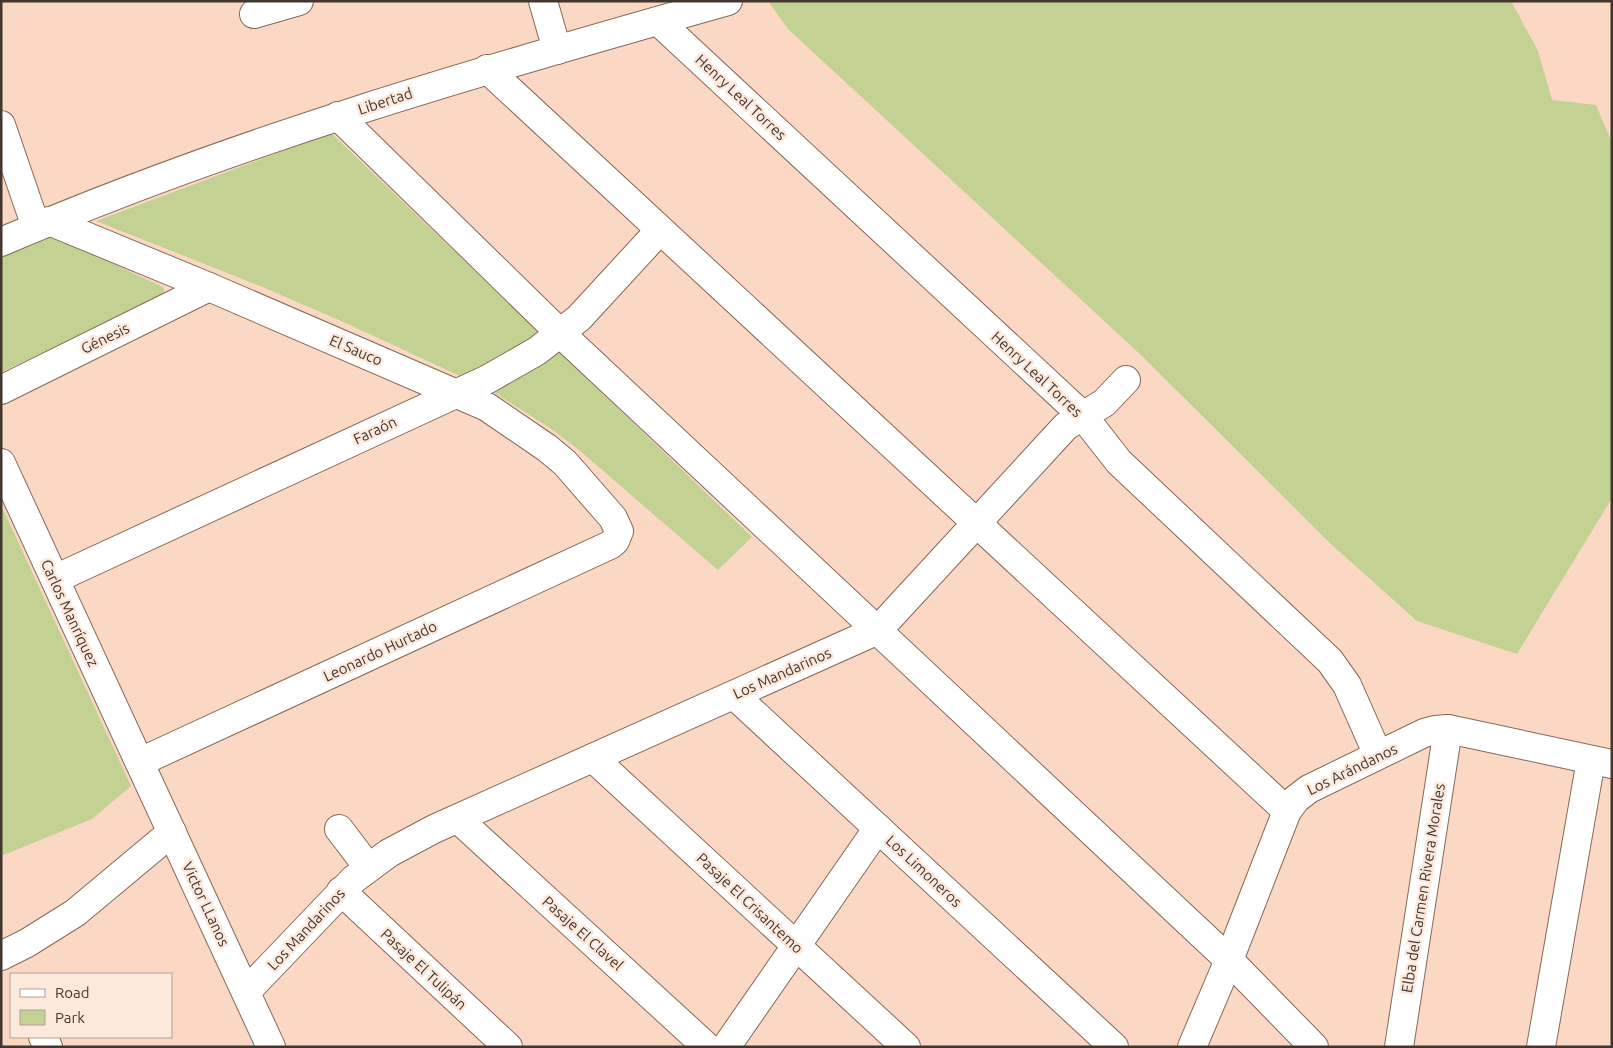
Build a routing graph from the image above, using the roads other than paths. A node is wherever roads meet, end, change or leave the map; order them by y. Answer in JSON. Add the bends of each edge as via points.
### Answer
{"nodes":[{"id":1,"x":299,"y":1,"type":"edge"},
{"id":2,"x":543,"y":1,"type":"edge"},
{"id":3,"x":728,"y":1,"type":"edge"},
{"id":4,"x":254,"y":14,"type":"dead end"},
{"id":5,"x":658,"y":21,"type":"junction"},
{"id":6,"x":557,"y":50,"type":"junction"},
{"id":7,"x":487,"y":69,"type":"junction"},
{"id":8,"x":338,"y":116,"type":"junction"},
{"id":9,"x":1,"y":124,"type":"edge"},
{"id":10,"x":43,"y":224,"type":"junction"},
{"id":11,"x":660,"y":230,"type":"junction"},
{"id":12,"x":1,"y":242,"type":"edge"},
{"id":13,"x":210,"y":287,"type":"junction"},
{"id":14,"x":560,"y":333,"type":"junction"},
{"id":15,"x":1126,"y":380,"type":"dead end"},
{"id":16,"x":1,"y":390,"type":"edge"},
{"id":17,"x":456,"y":393,"type":"junction"},
{"id":18,"x":1083,"y":416,"type":"junction"},
{"id":19,"x":1,"y":464,"type":"edge"},
{"id":20,"x":977,"y":523,"type":"junction"},
{"id":21,"x":618,"y":537,"type":"joint"},
{"id":22,"x":55,"y":579,"type":"junction"},
{"id":23,"x":878,"y":630,"type":"junction"},
{"id":24,"x":734,"y":695,"type":"junction"},
{"id":25,"x":1448,"y":729,"type":"junction"},
{"id":26,"x":1378,"y":755,"type":"junction"},
{"id":27,"x":593,"y":758,"type":"junction"},
{"id":28,"x":140,"y":762,"type":"junction"},
{"id":29,"x":1602,"y":762,"type":"edge"},
{"id":30,"x":1287,"y":811,"type":"junction"},
{"id":31,"x":458,"y":819,"type":"junction"},
{"id":32,"x":878,"y":828,"type":"junction"},
{"id":33,"x":339,"y":829,"type":"dead end"},
{"id":34,"x":172,"y":832,"type":"junction"},
{"id":35,"x":368,"y":867,"type":"junction"},
{"id":36,"x":341,"y":891,"type":"junction"},
{"id":37,"x":796,"y":946,"type":"junction"},
{"id":38,"x":1229,"y":960,"type":"junction"},
{"id":39,"x":7,"y":962,"type":"edge"},
{"id":40,"x":246,"y":992,"type":"junction"},
{"id":41,"x":272,"y":1047,"type":"edge"},
{"id":42,"x":508,"y":1047,"type":"edge"},
{"id":43,"x":707,"y":1047,"type":"edge"},
{"id":44,"x":726,"y":1047,"type":"edge"},
{"id":45,"x":906,"y":1047,"type":"edge"},
{"id":46,"x":1114,"y":1047,"type":"edge"},
{"id":47,"x":1192,"y":1047,"type":"edge"},
{"id":48,"x":1314,"y":1047,"type":"edge"},
{"id":49,"x":1399,"y":1047,"type":"edge"},
{"id":50,"x":1541,"y":1047,"type":"edge"}],
"edges":[{"from":1,"to":4,"type":"street"},
{"from":2,"to":6,"type":"street"},
{"from":3,"to":5,"type":"street","name":"Libertad"},
{"from":5,"to":6,"type":"street","name":"Libertad"},
{"from":5,"to":18,"type":"street","name":"Henry Leal Torres"},
{"from":6,"to":7,"type":"street","name":"Libertad"},
{"from":7,"to":8,"type":"street","name":"Libertad"},
{"from":7,"to":11,"type":"street"},
{"from":8,"to":10,"type":"street","name":"Libertad"},
{"from":8,"to":14,"type":"street"},
{"from":9,"to":10,"type":"street"},
{"from":10,"to":12,"type":"street","name":"Libertad"},
{"from":10,"to":13,"type":"street","name":"El Sauco"},
{"from":11,"to":14,"type":"street","name":"Faraón","via":[[579,318]]},
{"from":11,"to":20,"type":"street"},
{"from":13,"to":16,"type":"street","name":"Génesis"},
{"from":13,"to":17,"type":"street","name":"El Sauco"},
{"from":14,"to":17,"type":"street","name":"Faraón","via":[[512,366]]},
{"from":14,"to":23,"type":"street"},
{"from":15,"to":18,"type":"street","name":"Los Mandarinos","via":[[1104,403]]},
{"from":17,"to":21,"type":"street","name":"El Sauco","via":[[512,423],[565,462],[613,518]]},
{"from":17,"to":22,"type":"street","name":"Faraón"},
{"from":18,"to":20,"type":"street","name":"Los Mandarinos","via":[[1066,426]]},
{"from":18,"to":26,"type":"street","name":"Henry Leal Torres","via":[[1119,462],[1330,661],[1347,685]]},
{"from":19,"to":22,"type":"street","name":"Carlos Manríquez"},
{"from":20,"to":23,"type":"street","name":"Los Mandarinos"},
{"from":20,"to":30,"type":"street"},
{"from":21,"to":28,"type":"street","name":"Leonardo Hurtado","via":[[610,545]]},
{"from":22,"to":28,"type":"street","name":"Carlos Manríquez"},
{"from":23,"to":24,"type":"street","name":"Los Mandarinos"},
{"from":23,"to":38,"type":"street"},
{"from":24,"to":27,"type":"street","name":"Los Mandarinos"},
{"from":24,"to":32,"type":"street","name":"Los Limoneros"},
{"from":25,"to":26,"type":"street","name":"Los Arándanos","via":[[1424,733]]},
{"from":25,"to":29,"type":"street","name":"Los Arándanos"},
{"from":25,"to":49,"type":"street","name":"Elba del Carmen Rivera Morales"},
{"from":26,"to":30,"type":"street","name":"Los Arándanos","via":[[1309,788]]},
{"from":27,"to":31,"type":"street","name":"Los Mandarinos"},
{"from":27,"to":37,"type":"street","name":"Pasaje El Crisantemo"},
{"from":28,"to":34,"type":"street","name":"Victor LLanos"},
{"from":29,"to":50,"type":"street"},
{"from":30,"to":38,"type":"street","name":"Los Arándanos"},
{"from":31,"to":35,"type":"street","name":"Los Mandarinos","via":[[411,840]]},
{"from":31,"to":43,"type":"street","name":"Pasaje El Clavel"},
{"from":32,"to":37,"type":"street"},
{"from":32,"to":46,"type":"street","name":"Los Limoneros"},
{"from":33,"to":35,"type":"street"},
{"from":34,"to":39,"type":"street","via":[[75,913],[27,943]]},
{"from":34,"to":40,"type":"street","name":"Victor LLanos"},
{"from":35,"to":36,"type":"street","name":"Los Mandarinos"},
{"from":36,"to":40,"type":"street","name":"Los Mandarinos"},
{"from":36,"to":42,"type":"street","name":"Pasaje El Tulipán"},
{"from":37,"to":44,"type":"street"},
{"from":37,"to":45,"type":"street","name":"Pasaje El Crisantemo"},
{"from":38,"to":47,"type":"street","name":"Los Arándanos"},
{"from":38,"to":48,"type":"street"},
{"from":40,"to":41,"type":"street","name":"Victor LLanos"}]}
